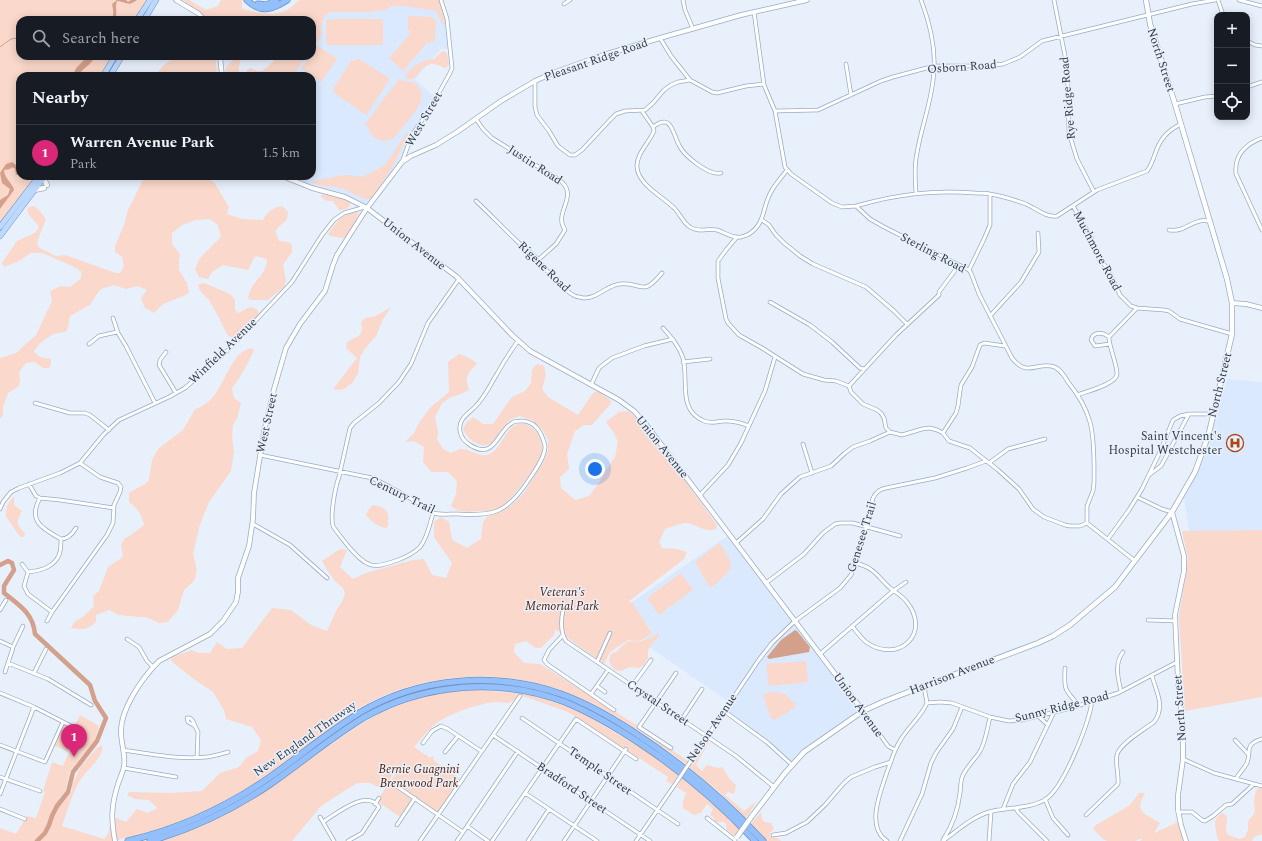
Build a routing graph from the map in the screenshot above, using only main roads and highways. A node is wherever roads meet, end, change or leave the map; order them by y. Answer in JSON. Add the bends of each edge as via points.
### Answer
{"nodes":[{"id":1,"x":150,"y":0,"type":"edge"},
{"id":2,"x":156,"y":0,"type":"edge"},
{"id":3,"x":247,"y":0,"type":"edge"},
{"id":4,"x":251,"y":0,"type":"edge"},
{"id":5,"x":276,"y":0,"type":"edge"},
{"id":6,"x":287,"y":0,"type":"edge"},
{"id":7,"x":1146,"y":0,"type":"edge"},
{"id":8,"x":140,"y":16,"type":"edge"},
{"id":9,"x":146,"y":16,"type":"edge"},
{"id":10,"x":113,"y":60,"type":"edge"},
{"id":11,"x":120,"y":60,"type":"edge"},
{"id":12,"x":105,"y":72,"type":"edge"},
{"id":13,"x":112,"y":72,"type":"edge"},
{"id":14,"x":36,"y":180,"type":"edge"},
{"id":15,"x":42,"y":180,"type":"edge"},
{"id":16,"x":45,"y":180,"type":"edge"},
{"id":17,"x":34,"y":190,"type":"junction"},
{"id":18,"x":0,"y":228,"type":"edge"},
{"id":19,"x":0,"y":236,"type":"edge"},
{"id":20,"x":1172,"y":512,"type":"joint"},
{"id":21,"x":735,"y":840,"type":"edge"},
{"id":22,"x":128,"y":841,"type":"edge"},
{"id":23,"x":150,"y":841,"type":"edge"},
{"id":24,"x":755,"y":841,"type":"edge"},
{"id":25,"x":763,"y":841,"type":"edge"}],
"edges":[{"from":1,"to":8,"type":"main road"},
{"from":2,"to":9,"type":"main road"},
{"from":3,"to":6,"type":"highway","via":[[256,7],[266,9],[276,7]]},
{"from":4,"to":5,"type":"highway","via":[[264,5]]},
{"from":7,"to":20,"type":"main road","name":"North Street","via":[[1150,24],[1228,279],[1232,303],[1232,334],[1202,453],[1195,472]]},
{"from":10,"to":12,"type":"main road"},
{"from":11,"to":13,"type":"main road"},
{"from":14,"to":18,"type":"main road"},
{"from":15,"to":17,"type":"main road"},
{"from":16,"to":17,"type":"main road","via":[[45,187]]},
{"from":17,"to":19,"type":"main road"},
{"from":20,"to":21,"type":"main road","name":"Harrison Avenue","bridge":true,"via":[[1115,587],[1070,625],[1038,643],[863,711],[808,749],[791,764]]},
{"from":22,"to":25,"type":"highway","name":"New England Thruway","via":[[187,822],[234,800],[269,778],[345,722],[378,703],[426,686],[477,680],[510,682],[542,688],[578,701],[603,714],[685,768]]},
{"from":23,"to":24,"type":"highway","name":"New England Thruway","via":[[200,823],[246,799],[347,729],[379,710],[433,691],[462,687],[518,690],[577,707],[647,748],[685,776]]}]}
